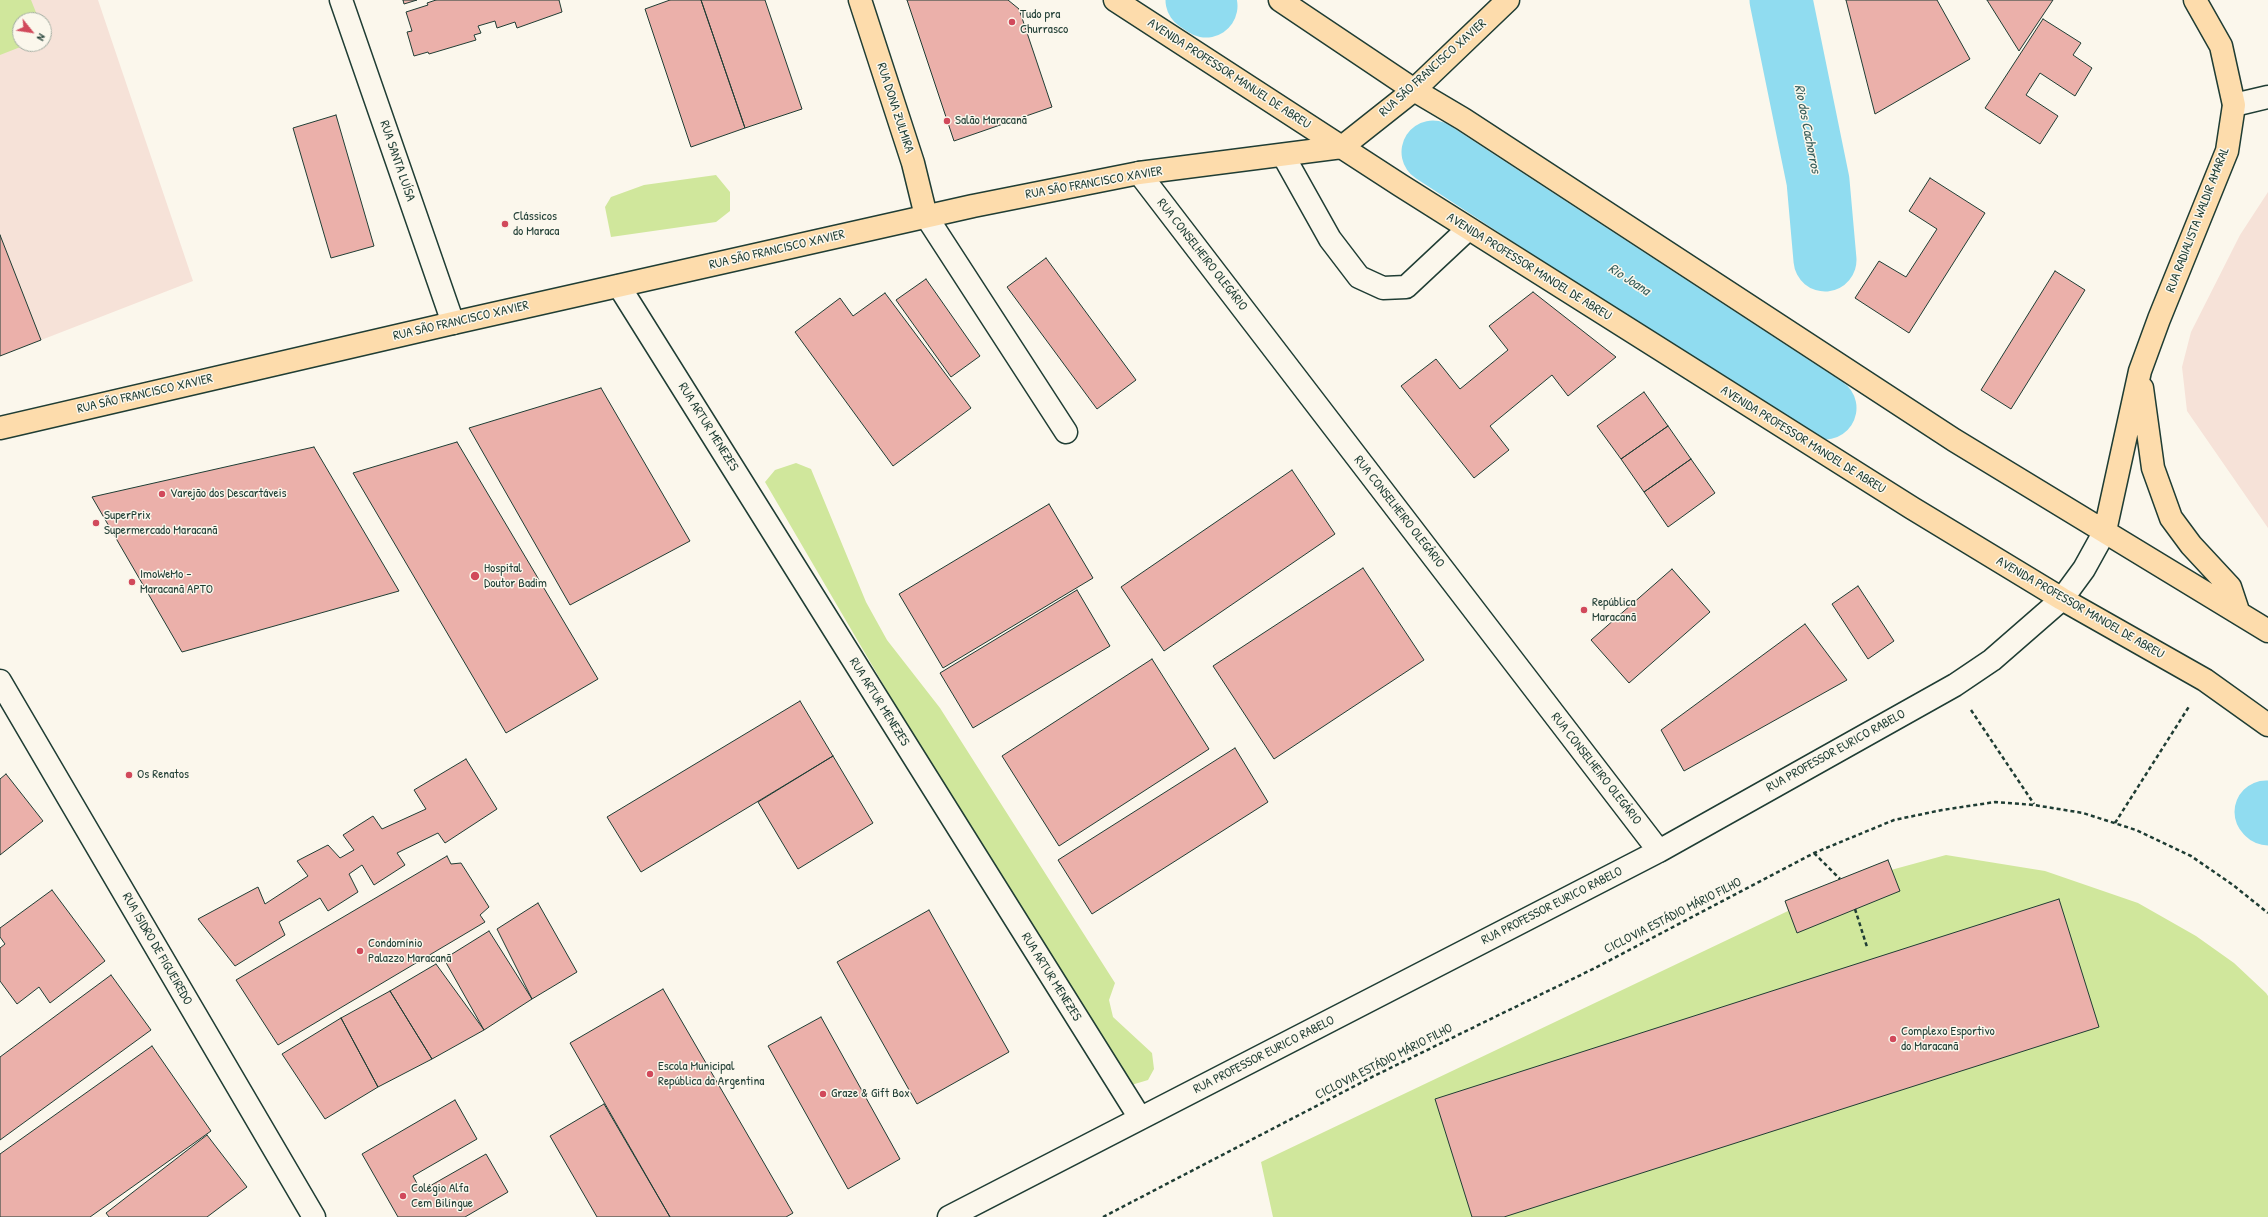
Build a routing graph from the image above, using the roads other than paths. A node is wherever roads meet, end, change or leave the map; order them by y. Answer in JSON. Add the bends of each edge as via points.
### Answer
{"nodes":[{"id":1,"x":341,"y":0,"type":"edge"},
{"id":2,"x":860,"y":0,"type":"edge"},
{"id":3,"x":1115,"y":0,"type":"edge"},
{"id":4,"x":1280,"y":0,"type":"edge"},
{"id":5,"x":1508,"y":0,"type":"edge"},
{"id":6,"x":2195,"y":0,"type":"edge"},
{"id":7,"x":1414,"y":90,"type":"junction"},
{"id":8,"x":2268,"y":97,"type":"edge"},
{"id":9,"x":2234,"y":105,"type":"junction"},
{"id":10,"x":1342,"y":147,"type":"junction"},
{"id":11,"x":1283,"y":155,"type":"junction"},
{"id":12,"x":1139,"y":173,"type":"junction"},
{"id":13,"x":926,"y":216,"type":"junction"},
{"id":14,"x":1468,"y":228,"type":"junction"},
{"id":15,"x":619,"y":286,"type":"junction"},
{"id":16,"x":453,"y":323,"type":"junction"},
{"id":17,"x":2140,"y":371,"type":"junction"},
{"id":18,"x":0,"y":428,"type":"edge"},
{"id":19,"x":1066,"y":432,"type":"dead end"},
{"id":20,"x":2105,"y":531,"type":"junction"},
{"id":21,"x":2062,"y":599,"type":"junction"},
{"id":22,"x":2238,"y":611,"type":"junction"},
{"id":23,"x":2268,"y":631,"type":"edge"},
{"id":24,"x":0,"y":681,"type":"edge"},
{"id":25,"x":2268,"y":725,"type":"edge"},
{"id":26,"x":1659,"y":851,"type":"junction"},
{"id":27,"x":1140,"y":1118,"type":"junction"},
{"id":28,"x":314,"y":1217,"type":"edge"},
{"id":29,"x":949,"y":1217,"type":"edge"}],
"edges":[{"from":1,"to":16,"type":"street","name":"RUA SANTA LUÍSA"},
{"from":2,"to":13,"type":"main road","name":"RUA DONA ZULMIRA","via":[[913,164]]},
{"from":3,"to":10,"type":"main road","name":"AVENIDA PROFESSOR MANUEL DE ABREU"},
{"from":4,"to":7,"type":"main road"},
{"from":5,"to":7,"type":"main road","name":"RUA SÃO FRANCISCO XAVIER"},
{"from":6,"to":9,"type":"main road","name":"RUA RADIALISTA WALDIR AMARAL","via":[[2221,46]]},
{"from":7,"to":10,"type":"main road","name":"RUA SÃO FRANCISCO XAVIER"},
{"from":7,"to":20,"type":"main road","via":[[1954,440]]},
{"from":8,"to":9,"type":"street"},
{"from":9,"to":17,"type":"main road","name":"RUA RADIALISTA WALDIR AMARAL","via":[[2227,151],[2158,319]]},
{"from":10,"to":11,"type":"main road","name":"RUA SÃO FRANCISCO XAVIER"},
{"from":10,"to":14,"type":"main road","name":"AVENIDA PROFESSOR MANOEL DE ABREU"},
{"from":11,"to":12,"type":"main road","name":"RUA SÃO FRANCISCO XAVIER"},
{"from":11,"to":14,"type":"street","via":[[1330,239],[1359,277],[1383,288],[1406,287]]},
{"from":12,"to":13,"type":"main road","name":"RUA SÃO FRANCISCO XAVIER"},
{"from":12,"to":26,"type":"street","name":"RUA CONSELHEIRO OLEGÁRIO"},
{"from":13,"to":15,"type":"main road","name":"RUA SÃO FRANCISCO XAVIER"},
{"from":13,"to":19,"type":"street"},
{"from":14,"to":21,"type":"main road","name":"AVENIDA PROFESSOR MANOEL DE ABREU","via":[[1912,508]]},
{"from":15,"to":16,"type":"main road","name":"RUA SÃO FRANCISCO XAVIER"},
{"from":15,"to":27,"type":"street","name":"RUA ARTUR MENEZES"},
{"from":16,"to":18,"type":"main road","name":"RUA SÃO FRANCISCO XAVIER"},
{"from":17,"to":20,"type":"main road","name":"RUA RADIALISTA WALDIR AMARAL"},
{"from":17,"to":22,"type":"main road","name":"RUA RADIALISTA WALDIR AMARAL","via":[[2153,468],[2171,518],[2191,545],[2230,587]]},
{"from":20,"to":21,"type":"street","name":"RUA PROFESSOR EURICO RABELO","via":[[2084,569]]},
{"from":20,"to":22,"type":"main road"},
{"from":21,"to":25,"type":"main road","name":"AVENIDA PROFESSOR MANOEL DE ABREU","via":[[2205,680]]},
{"from":21,"to":26,"type":"street","name":"RUA PROFESSOR EURICO RABELO","via":[[1992,660],[1955,685]]},
{"from":22,"to":23,"type":"main road"},
{"from":24,"to":28,"type":"street","name":"RUA ISIDRO DE FIGUEIREDO"},
{"from":26,"to":27,"type":"street","name":"RUA PROFESSOR EURICO RABELO","via":[[1207,1086]]},
{"from":27,"to":29,"type":"street","name":"RUA PROFESSOR EURICO RABELO"}]}
